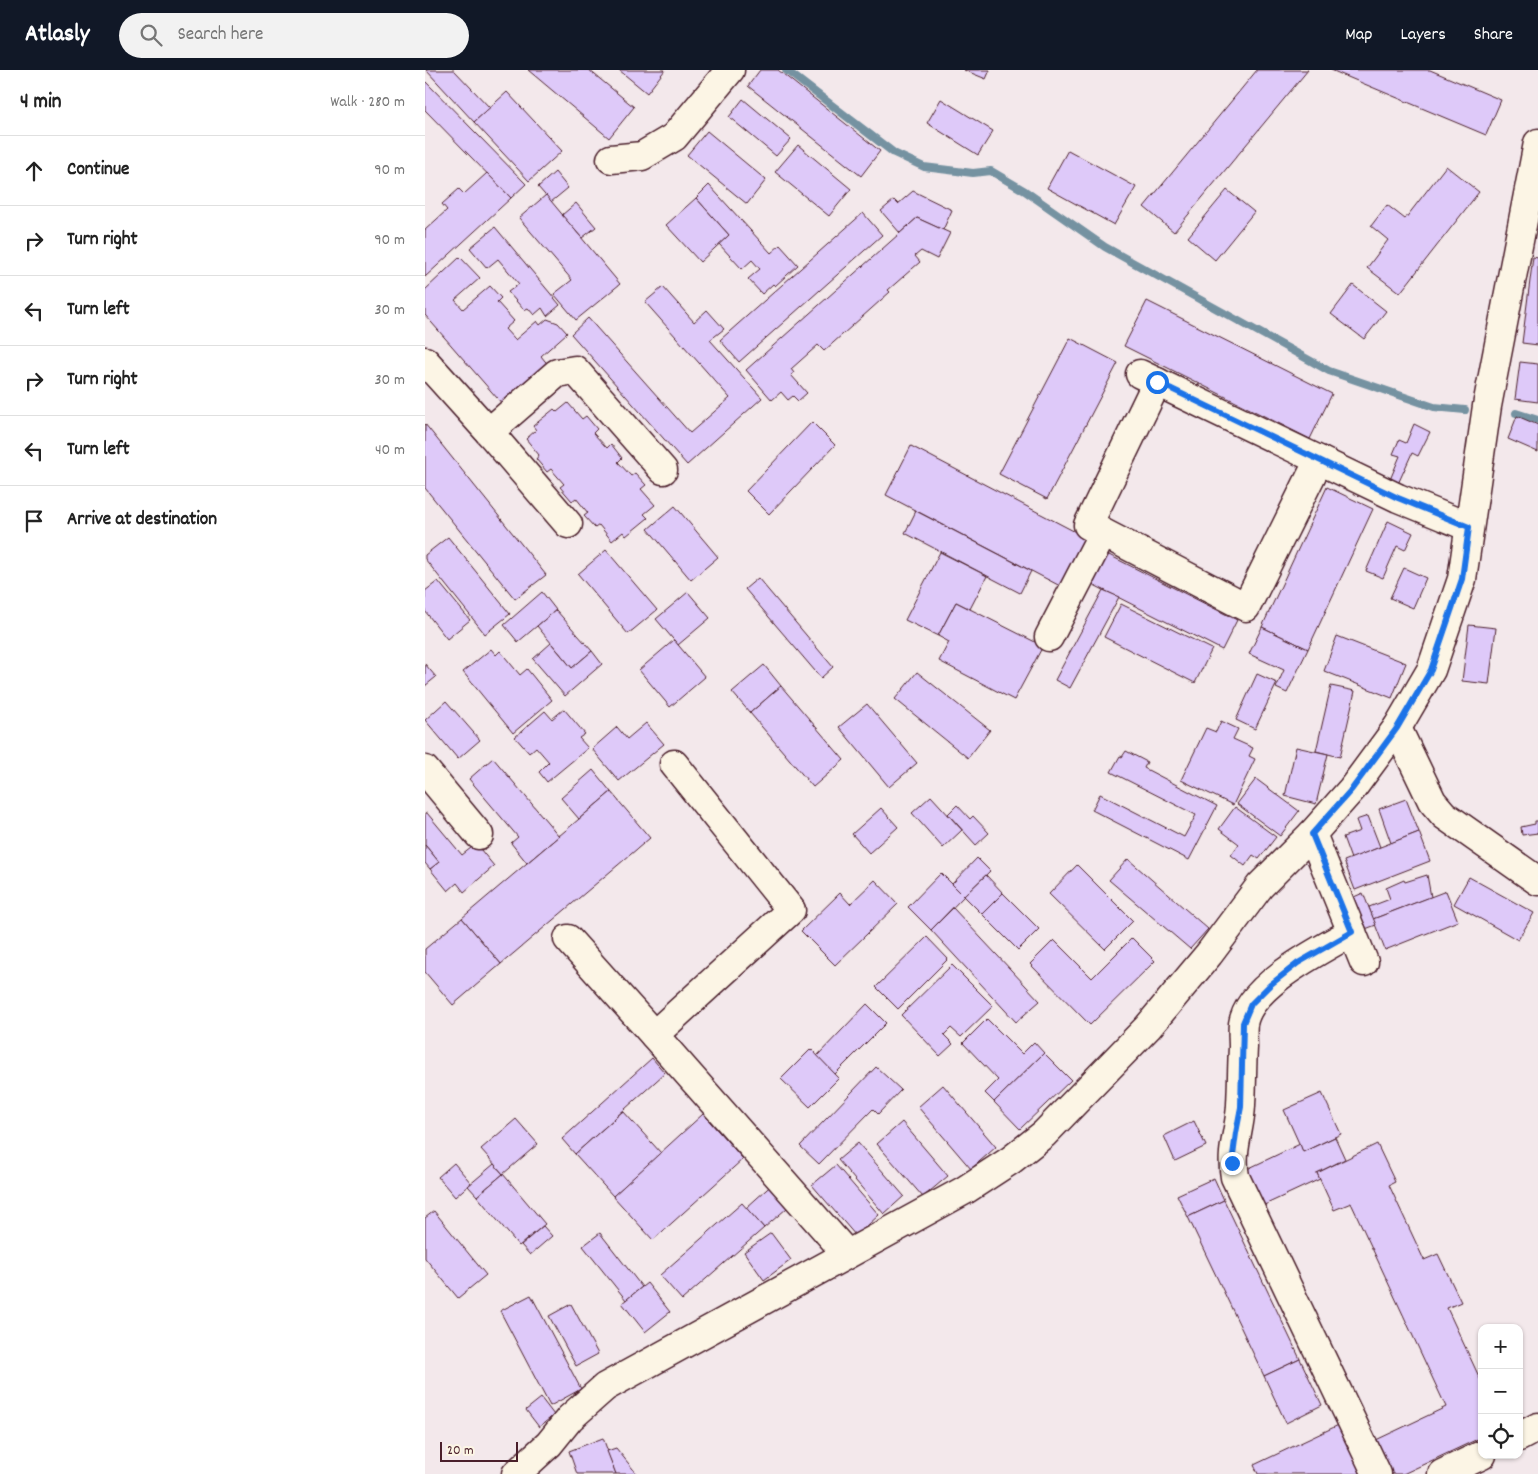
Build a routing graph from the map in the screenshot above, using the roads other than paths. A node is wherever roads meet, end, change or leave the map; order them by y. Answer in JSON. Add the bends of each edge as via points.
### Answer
{"nodes":[{"id":1,"x":730,"y":70,"type":"edge"},
{"id":2,"x":1538,"y":143,"type":"edge"},
{"id":3,"x":611,"y":158,"type":"dead end"},
{"id":4,"x":425,"y":361,"type":"edge"},
{"id":5,"x":489,"y":432,"type":"junction"},
{"id":6,"x":1319,"y":460,"type":"junction"},
{"id":7,"x":663,"y":470,"type":"dead end"},
{"id":8,"x":568,"y":524,"type":"dead end"},
{"id":9,"x":1469,"y":527,"type":"junction"},
{"id":10,"x":1103,"y":533,"type":"junction"},
{"id":11,"x":1049,"y":637,"type":"dead end"},
{"id":12,"x":1397,"y":728,"type":"junction"},
{"id":13,"x":674,"y":764,"type":"dead end"},
{"id":14,"x":425,"y":770,"type":"edge"},
{"id":15,"x":1312,"y":834,"type":"junction"},
{"id":16,"x":479,"y":835,"type":"dead end"},
{"id":17,"x":1538,"y":881,"type":"edge"},
{"id":18,"x":1352,"y":932,"type":"junction"},
{"id":19,"x":567,"y":939,"type":"dead end"},
{"id":20,"x":1364,"y":962,"type":"dead end"},
{"id":21,"x":654,"y":1035,"type":"junction"},
{"id":22,"x":847,"y":1254,"type":"junction"},
{"id":23,"x":1478,"y":1457,"type":"edge"},
{"id":24,"x":516,"y":1474,"type":"edge"},
{"id":25,"x":1377,"y":1474,"type":"edge"},
{"id":26,"x":1442,"y":1474,"type":"edge"}],
"edges":[{"from":1,"to":3,"type":"street","via":[[674,137],[642,156]]},
{"from":2,"to":9,"type":"street","via":[[1487,406]]},
{"from":4,"to":5,"type":"street"},
{"from":5,"to":7,"type":"street","via":[[557,373],[575,370]]},
{"from":5,"to":8,"type":"street"},
{"from":6,"to":9,"type":"street"},
{"from":6,"to":10,"type":"street","via":[[1246,607]]},
{"from":6,"to":10,"type":"street","via":[[1149,378],[1088,525]]},
{"from":9,"to":12,"type":"street","via":[[1462,579],[1431,670]]},
{"from":10,"to":11,"type":"street"},
{"from":12,"to":15,"type":"street","via":[[1352,789]]},
{"from":12,"to":17,"type":"street","via":[[1432,801],[1444,815]]},
{"from":13,"to":21,"type":"street","via":[[791,910]]},
{"from":14,"to":16,"type":"street"},
{"from":15,"to":18,"type":"street"},
{"from":15,"to":22,"type":"street","via":[[1259,886],[1209,954],[1148,1027],[1044,1134],[965,1190]]},
{"from":18,"to":20,"type":"street"},
{"from":18,"to":25,"type":"street","via":[[1298,963],[1251,1004],[1243,1023],[1241,1107],[1232,1163],[1235,1177]]},
{"from":19,"to":21,"type":"street"},
{"from":21,"to":22,"type":"street"},
{"from":22,"to":24,"type":"street","via":[[605,1387]]},
{"from":23,"to":26,"type":"street"}]}
